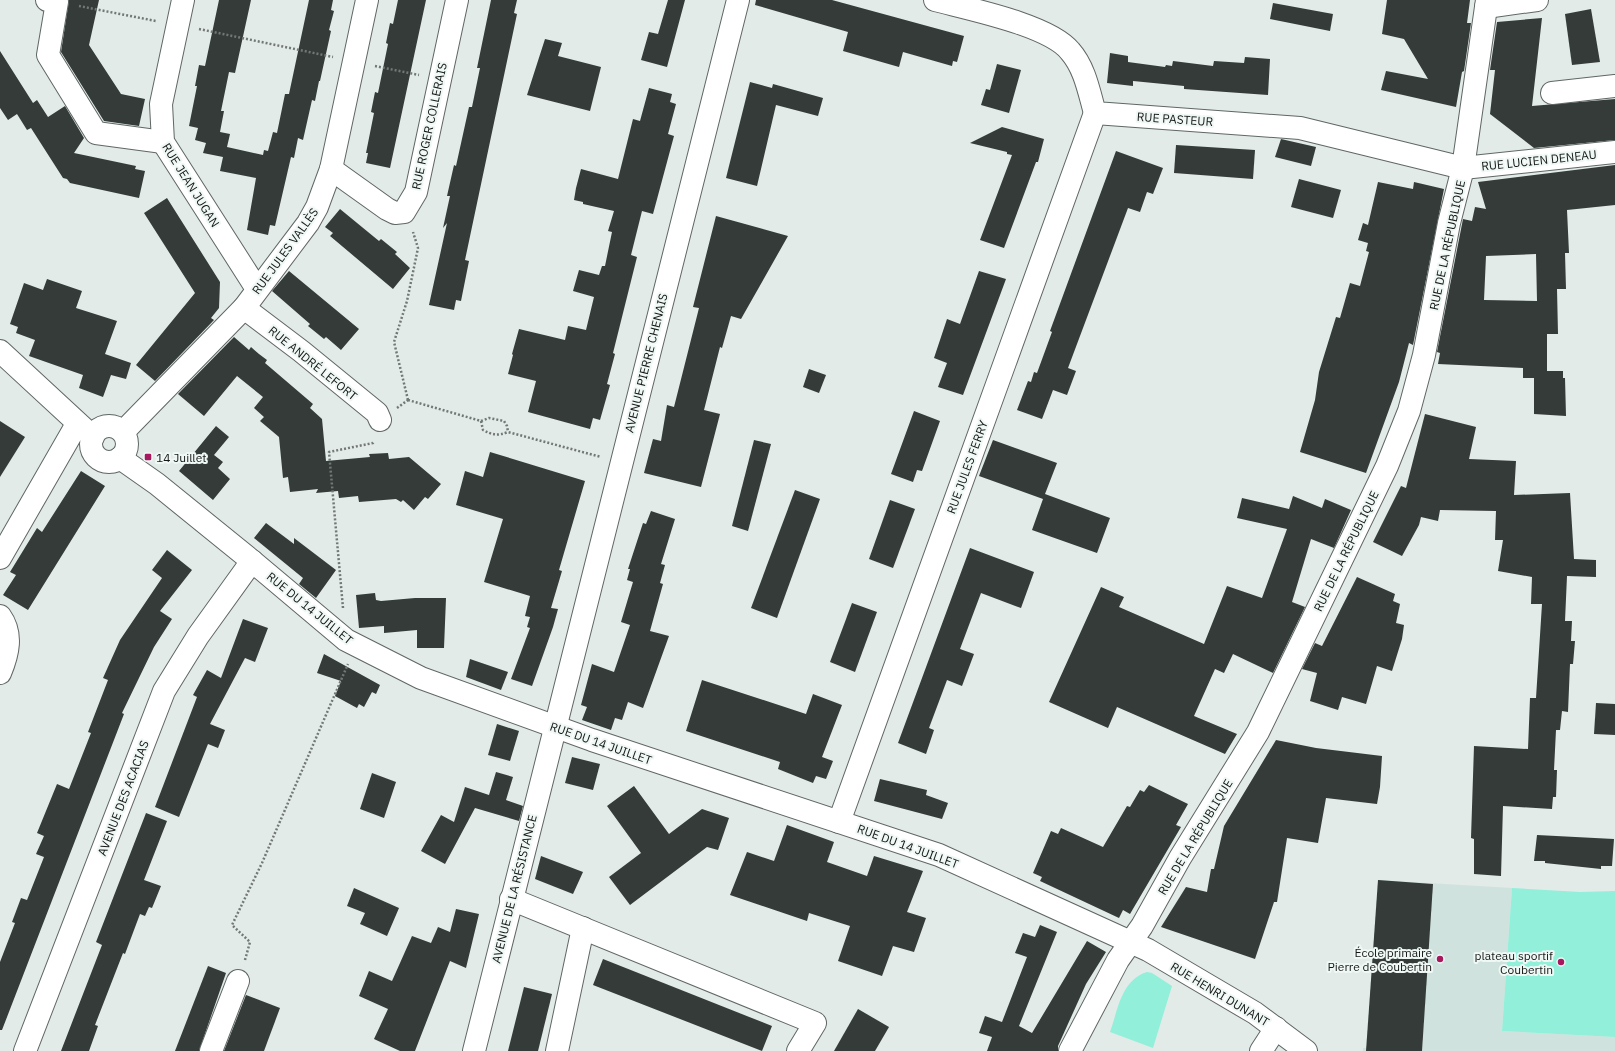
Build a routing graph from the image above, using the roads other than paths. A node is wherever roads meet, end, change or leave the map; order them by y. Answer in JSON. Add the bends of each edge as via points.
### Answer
{"nodes":[{"id":1,"x":182,"y":0,"type":"edge"},
{"id":2,"x":367,"y":0,"type":"edge"},
{"id":3,"x":457,"y":0,"type":"edge"},
{"id":4,"x":738,"y":0,"type":"edge"},
{"id":5,"x":935,"y":0,"type":"edge"},
{"id":6,"x":1537,"y":0,"type":"edge"},
{"id":7,"x":53,"y":1,"type":"edge"},
{"id":8,"x":1487,"y":4,"type":"edge"},
{"id":9,"x":1615,"y":86,"type":"edge"},
{"id":10,"x":1552,"y":93,"type":"dead end"},
{"id":11,"x":1095,"y":113,"type":"junction"},
{"id":12,"x":163,"y":142,"type":"junction"},
{"id":13,"x":1615,"y":152,"type":"edge"},
{"id":14,"x":1463,"y":168,"type":"junction"},
{"id":15,"x":331,"y":169,"type":"junction"},
{"id":16,"x":257,"y":289,"type":"junction"},
{"id":17,"x":244,"y":308,"type":"junction"},
{"id":18,"x":0,"y":351,"type":"edge"},
{"id":19,"x":380,"y":420,"type":"road end"},
{"id":20,"x":123,"y":432,"type":"junction"},
{"id":21,"x":88,"y":438,"type":"junction"},
{"id":22,"x":59,"y":457,"type":"junction"},
{"id":23,"x":120,"y":458,"type":"junction"},
{"id":24,"x":0,"y":558,"type":"edge"},
{"id":25,"x":252,"y":561,"type":"junction"},
{"id":26,"x":0,"y":616,"type":"edge"},
{"id":27,"x":0,"y":673,"type":"edge"},
{"id":28,"x":555,"y":726,"type":"junction"},
{"id":29,"x":839,"y":822,"type":"junction"},
{"id":30,"x":511,"y":899,"type":"junction"},
{"id":31,"x":583,"y":928,"type":"junction"},
{"id":32,"x":1130,"y":942,"type":"junction"},
{"id":33,"x":238,"y":981,"type":"road end"},
{"id":34,"x":1276,"y":1028,"type":"junction"},
{"id":35,"x":25,"y":1051,"type":"edge"},
{"id":36,"x":211,"y":1051,"type":"edge"},
{"id":37,"x":474,"y":1051,"type":"edge"},
{"id":38,"x":557,"y":1051,"type":"edge"},
{"id":39,"x":798,"y":1051,"type":"edge"},
{"id":40,"x":1070,"y":1051,"type":"edge"},
{"id":41,"x":1261,"y":1051,"type":"edge"},
{"id":42,"x":1306,"y":1051,"type":"edge"}],
"edges":[{"from":1,"to":12,"type":"street","name":"RUE JEAN JUGAN","via":[[160,104]]},
{"from":2,"to":15,"type":"street","name":"RUE JULES VALLÈS"},
{"from":3,"to":15,"type":"street","name":"RUE ROGER COLLERAIS","via":[[416,192],[404,212],[394,213],[387,209]]},
{"from":4,"to":28,"type":"street","name":"AVENUE PIERRE CHENAIS"},
{"from":5,"to":11,"type":"street","via":[[1026,25],[1054,37],[1070,50],[1082,68]]},
{"from":6,"to":8,"type":"street"},
{"from":7,"to":12,"type":"street","via":[[48,55],[96,133]]},
{"from":8,"to":14,"type":"street","name":"RUE DE LA RÉPUBLIQUE"},
{"from":9,"to":10,"type":"street"},
{"from":11,"to":14,"type":"street","name":"RUE PASTEUR","via":[[1300,128]]},
{"from":11,"to":29,"type":"street","name":"RUE JULES FERRY"},
{"from":12,"to":16,"type":"street","name":"RUE JEAN JUGAN"},
{"from":13,"to":14,"type":"street","name":"RUE LUCIEN DENEAU"},
{"from":14,"to":32,"type":"street","name":"RUE DE LA RÉPUBLIQUE","via":[[1449,223],[1424,355],[1409,411],[1387,466],[1258,732]]},
{"from":15,"to":16,"type":"street","name":"RUE JULES VALLÈS","via":[[317,207],[308,223]]},
{"from":16,"to":17,"type":"street","name":"RUE JULES VALLÈS"},
{"from":17,"to":19,"type":"street","name":"RUE ANDRÉ LEFORT","via":[[377,413]]},
{"from":17,"to":20,"type":"street","name":"RUE JULES VALLÈS"},
{"from":18,"to":21,"type":"street"},
{"from":20,"to":21,"type":"street","via":[[107,426]]},
{"from":20,"to":23,"type":"street","via":[[127,443]]},
{"from":21,"to":22,"type":"street"},
{"from":21,"to":22,"type":"street"},
{"from":21,"to":23,"type":"street","via":[[99,458],[110,462]]},
{"from":22,"to":24,"type":"street"},
{"from":23,"to":25,"type":"street","name":"RUE DU 14 JUILLET","via":[[157,484]]},
{"from":25,"to":28,"type":"street","name":"RUE DU 14 JUILLET","via":[[351,643],[421,678]]},
{"from":25,"to":35,"type":"street","name":"AVENUE DES ACACIAS","via":[[198,636],[164,691]]},
{"from":26,"to":27,"type":"street","via":[[9,639]]},
{"from":28,"to":29,"type":"street","name":"RUE DU 14 JUILLET"},
{"from":28,"to":30,"type":"street","name":"AVENUE DE LA RÉSISTANCE"},
{"from":29,"to":32,"type":"street","name":"RUE DU 14 JUILLET","via":[[939,855]]},
{"from":30,"to":31,"type":"street"},
{"from":30,"to":37,"type":"street","name":"AVENUE DE LA RÉSISTANCE"},
{"from":31,"to":38,"type":"street"},
{"from":31,"to":39,"type":"street","via":[[815,1022]]},
{"from":32,"to":34,"type":"street","name":"RUE HENRI DUNANT","via":[[1255,1013]]},
{"from":32,"to":40,"type":"street","name":"RUE DE LA RÉPUBLIQUE"},
{"from":33,"to":36,"type":"street"},
{"from":34,"to":41,"type":"street"},
{"from":34,"to":42,"type":"street","name":"RUE HENRI DUNANT"}]}
